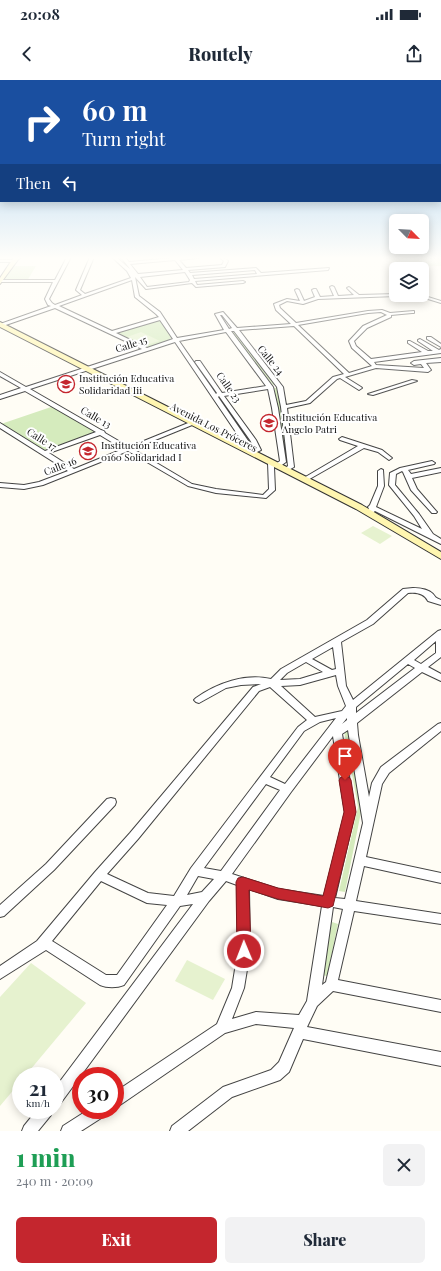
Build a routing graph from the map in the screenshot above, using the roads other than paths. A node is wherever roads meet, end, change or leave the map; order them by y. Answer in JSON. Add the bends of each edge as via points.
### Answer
{"nodes":[{"id":1,"x":53,"y":306,"type":"joint"},
{"id":2,"x":148,"y":306,"type":"edge"},
{"id":3,"x":277,"y":306,"type":"edge"},
{"id":4,"x":412,"y":312,"type":"dead end"},
{"id":5,"x":389,"y":314,"type":"junction"},
{"id":6,"x":161,"y":318,"type":"junction"},
{"id":7,"x":2,"y":323,"type":"edge"},
{"id":8,"x":295,"y":325,"type":"junction"},
{"id":9,"x":234,"y":329,"type":"junction"},
{"id":10,"x":228,"y":330,"type":"junction"},
{"id":11,"x":112,"y":333,"type":"junction"},
{"id":12,"x":175,"y":338,"type":"junction"},
{"id":13,"x":182,"y":338,"type":"junction"},
{"id":14,"x":429,"y":338,"type":"dead end"},
{"id":15,"x":420,"y":340,"type":"dead end"},
{"id":16,"x":410,"y":342,"type":"dead end"},
{"id":17,"x":441,"y":346,"type":"edge"},
{"id":18,"x":146,"y":349,"type":"junction"},
{"id":19,"x":439,"y":351,"type":"edge"},
{"id":20,"x":427,"y":353,"type":"junction"},
{"id":21,"x":441,"y":360,"type":"edge"},
{"id":22,"x":371,"y":361,"type":"junction"},
{"id":23,"x":422,"y":362,"type":"junction"},
{"id":24,"x":414,"y":363,"type":"dead end"},
{"id":25,"x":375,"y":366,"type":"junction"},
{"id":26,"x":90,"y":367,"type":"junction"},
{"id":27,"x":0,"y":374,"type":"edge"},
{"id":28,"x":344,"y":375,"type":"junction"},
{"id":29,"x":414,"y":381,"type":"dead end"},
{"id":30,"x":270,"y":387,"type":"junction"},
{"id":31,"x":26,"y":388,"type":"junction"},
{"id":32,"x":359,"y":388,"type":"dead end"},
{"id":33,"x":371,"y":394,"type":"dead end"},
{"id":34,"x":221,"y":395,"type":"junction"},
{"id":35,"x":214,"y":396,"type":"junction"},
{"id":36,"x":0,"y":397,"type":"edge"},
{"id":37,"x":284,"y":407,"type":"junction"},
{"id":38,"x":197,"y":422,"type":"junction"},
{"id":39,"x":0,"y":425,"type":"edge"},
{"id":40,"x":102,"y":432,"type":"junction"},
{"id":41,"x":342,"y":439,"type":"dead end"},
{"id":42,"x":363,"y":446,"type":"junction"},
{"id":43,"x":130,"y":449,"type":"junction"},
{"id":44,"x":250,"y":449,"type":"junction"},
{"id":45,"x":45,"y":453,"type":"junction"},
{"id":46,"x":389,"y":458,"type":"dead end"},
{"id":47,"x":432,"y":463,"type":"dead end"},
{"id":48,"x":282,"y":465,"type":"junction"},
{"id":49,"x":402,"y":469,"type":"junction"},
{"id":50,"x":441,"y":470,"type":"edge"},
{"id":51,"x":73,"y":471,"type":"junction"},
{"id":52,"x":381,"y":471,"type":"dead end"},
{"id":53,"x":408,"y":477,"type":"junction"},
{"id":54,"x":307,"y":478,"type":"junction"},
{"id":55,"x":0,"y":485,"type":"edge"},
{"id":56,"x":271,"y":492,"type":"junction"},
{"id":57,"x":269,"y":502,"type":"dead end"},
{"id":58,"x":371,"y":511,"type":"junction"},
{"id":59,"x":434,"y":512,"type":"dead end"},
{"id":60,"x":430,"y":535,"type":"junction"},
{"id":61,"x":441,"y":542,"type":"edge"},
{"id":62,"x":441,"y":556,"type":"edge"},
{"id":63,"x":441,"y":603,"type":"edge"},
{"id":64,"x":441,"y":633,"type":"edge"},
{"id":65,"x":337,"y":641,"type":"junction"},
{"id":66,"x":440,"y":653,"type":"edge"},
{"id":67,"x":306,"y":659,"type":"junction"},
{"id":68,"x":407,"y":660,"type":"junction"},
{"id":69,"x":420,"y":668,"type":"junction"},
{"id":70,"x":329,"y":672,"type":"junction"},
{"id":71,"x":340,"y":672,"type":"junction"},
{"id":72,"x":441,"y":678,"type":"edge"},
{"id":73,"x":272,"y":683,"type":"junction"},
{"id":74,"x":199,"y":700,"type":"dead end"},
{"id":75,"x":351,"y":706,"type":"junction"},
{"id":76,"x":348,"y":717,"type":"junction"},
{"id":77,"x":313,"y":720,"type":"junction"},
{"id":78,"x":441,"y":726,"type":"edge"},
{"id":79,"x":336,"y":729,"type":"junction"},
{"id":80,"x":264,"y":779,"type":"junction"},
{"id":81,"x":287,"y":789,"type":"junction"},
{"id":82,"x":111,"y":802,"type":"dead end"},
{"id":83,"x":368,"y":823,"type":"junction"},
{"id":84,"x":360,"y":860,"type":"junction"},
{"id":85,"x":195,"y":871,"type":"junction"},
{"id":86,"x":99,"y":875,"type":"junction"},
{"id":87,"x":224,"y":876,"type":"junction"},
{"id":88,"x":441,"y":878,"type":"edge"},
{"id":89,"x":243,"y":882,"type":"junction"},
{"id":90,"x":205,"y":897,"type":"junction"},
{"id":91,"x":177,"y":901,"type":"junction"},
{"id":92,"x":328,"y":902,"type":"junction"},
{"id":93,"x":349,"y":905,"type":"junction"},
{"id":94,"x":0,"y":912,"type":"edge"},
{"id":95,"x":441,"y":919,"type":"edge"},
{"id":96,"x":41,"y":945,"type":"junction"},
{"id":97,"x":0,"y":973,"type":"edge"},
{"id":98,"x":332,"y":985,"type":"junction"},
{"id":99,"x":313,"y":1002,"type":"junction"},
{"id":100,"x":441,"y":1006,"type":"edge"},
{"id":101,"x":301,"y":1027,"type":"junction"},
{"id":102,"x":222,"y":1028,"type":"junction"},
{"id":103,"x":441,"y":1059,"type":"edge"},
{"id":104,"x":64,"y":1087,"type":"edge"},
{"id":105,"x":124,"y":1094,"type":"edge"},
{"id":106,"x":39,"y":1119,"type":"edge"},
{"id":107,"x":87,"y":1119,"type":"edge"},
{"id":108,"x":29,"y":1131,"type":"edge"},
{"id":109,"x":68,"y":1131,"type":"edge"},
{"id":110,"x":177,"y":1131,"type":"edge"}],
"edges":[{"from":1,"to":7,"type":"street"},
{"from":1,"to":11,"type":"street"},
{"from":2,"to":6,"type":"street","name":"Calle 23"},
{"from":3,"to":8,"type":"street"},
{"from":4,"to":5,"type":"street"},
{"from":5,"to":8,"type":"street","via":[[382,311],[368,312]]},
{"from":5,"to":22,"type":"street","via":[[365,327],[352,341],[354,347]]},
{"from":6,"to":11,"type":"street"},
{"from":6,"to":12,"type":"street","name":"Calle 23"},
{"from":7,"to":26,"type":"main road","name":"Avenida Los Próceres"},
{"from":8,"to":9,"type":"street"},
{"from":8,"to":28,"type":"street"},
{"from":9,"to":10,"type":"street"},
{"from":9,"to":10,"type":"street","name":"Calle 24","via":[[220,313]]},
{"from":9,"to":37,"type":"street","name":"Calle 24","via":[[279,386]]},
{"from":10,"to":13,"type":"street"},
{"from":10,"to":30,"type":"street","name":"Calle 24"},
{"from":11,"to":18,"type":"street"},
{"from":12,"to":13,"type":"street","name":"Calle 23"},
{"from":12,"to":18,"type":"street","name":"Calle 15"},
{"from":12,"to":35,"type":"street","name":"Calle 23"},
{"from":13,"to":34,"type":"street","name":"Calle 23"},
{"from":14,"to":17,"type":"street"},
{"from":15,"to":19,"type":"street"},
{"from":16,"to":20,"type":"street"},
{"from":18,"to":26,"type":"street","name":"Calle 15"},
{"from":19,"to":20,"type":"street"},
{"from":20,"to":22,"type":"street"},
{"from":21,"to":23,"type":"street"},
{"from":22,"to":25,"type":"street"},
{"from":23,"to":24,"type":"street"},
{"from":23,"to":25,"type":"street","via":[[428,370]]},
{"from":25,"to":28,"type":"street"},
{"from":26,"to":31,"type":"street","name":"Calle 15"},
{"from":26,"to":38,"type":"main road","name":"Avenida Los Próceres"},
{"from":27,"to":31,"type":"street","name":"Calle 13"},
{"from":28,"to":32,"type":"street"},
{"from":28,"to":37,"type":"street","via":[[330,382],[308,402]]},
{"from":29,"to":33,"type":"street"},
{"from":30,"to":34,"type":"street"},
{"from":30,"to":48,"type":"street","name":"Calle 24"},
{"from":31,"to":36,"type":"street","name":"Calle 15"},
{"from":31,"to":40,"type":"street","name":"Calle 13"},
{"from":34,"to":35,"type":"street"},
{"from":34,"to":44,"type":"street","name":"Calle 23"},
{"from":35,"to":44,"type":"street","name":"Calle 23"},
{"from":37,"to":48,"type":"street","name":"Calle 24"},
{"from":38,"to":43,"type":"street","name":"Calle 16"},
{"from":38,"to":44,"type":"main road","name":"Avenida Los Próceres"},
{"from":39,"to":45,"type":"street","name":"Calle 17"},
{"from":40,"to":43,"type":"street","name":"Calle 13"},
{"from":40,"to":45,"type":"street"},
{"from":41,"to":42,"type":"street"},
{"from":42,"to":46,"type":"street","via":[[380,451]]},
{"from":42,"to":54,"type":"street"},
{"from":43,"to":51,"type":"street","name":"Calle 16"},
{"from":43,"to":56,"type":"street","name":"Calle 13","via":[[190,485],[264,497]]},
{"from":44,"to":48,"type":"main road","name":"Avenida Los Próceres"},
{"from":45,"to":51,"type":"street","name":"Calle 17"},
{"from":47,"to":49,"type":"street"},
{"from":48,"to":54,"type":"main road","name":"Avenida Los Próceres"},
{"from":48,"to":56,"type":"street"},
{"from":49,"to":53,"type":"street"},
{"from":49,"to":60,"type":"street","via":[[393,473],[392,485]]},
{"from":50,"to":53,"type":"street"},
{"from":51,"to":55,"type":"street","name":"Calle 16","via":[[41,484],[15,487]]},
{"from":52,"to":58,"type":"street","via":[[381,486]]},
{"from":53,"to":59,"type":"street","via":[[414,490]]},
{"from":54,"to":58,"type":"main road","name":"Avenida Los Próceres","via":[[359,508]]},
{"from":56,"to":57,"type":"street"},
{"from":58,"to":60,"type":"street"},
{"from":58,"to":62,"type":"main road","name":"Avenida Los Próceres"},
{"from":60,"to":61,"type":"street"},
{"from":63,"to":65,"type":"street","via":[[422,592],[406,591],[370,622]]},
{"from":64,"to":66,"type":"street"},
{"from":64,"to":68,"type":"street"},
{"from":65,"to":67,"type":"street"},
{"from":65,"to":71,"type":"street"},
{"from":66,"to":69,"type":"street"},
{"from":67,"to":70,"type":"street"},
{"from":67,"to":73,"type":"street","via":[[284,671]]},
{"from":68,"to":69,"type":"street"},
{"from":68,"to":75,"type":"street"},
{"from":69,"to":72,"type":"street"},
{"from":69,"to":76,"type":"street"},
{"from":70,"to":71,"type":"street"},
{"from":70,"to":73,"type":"street","via":[[294,684]]},
{"from":71,"to":75,"type":"street","via":[[342,686]]},
{"from":73,"to":74,"type":"street","via":[[233,682],[216,688]]},
{"from":73,"to":77,"type":"street"},
{"from":73,"to":86,"type":"street","via":[[256,689]]},
{"from":75,"to":76,"type":"street"},
{"from":76,"to":77,"type":"street","via":[[323,716]]},
{"from":76,"to":79,"type":"street"},
{"from":76,"to":83,"type":"street"},
{"from":77,"to":80,"type":"street","via":[[302,729]]},
{"from":78,"to":83,"type":"street","via":[[384,770],[377,784]]},
{"from":79,"to":81,"type":"street"},
{"from":79,"to":92,"type":"street","via":[[350,812]]},
{"from":80,"to":81,"type":"street"},
{"from":80,"to":85,"type":"street"},
{"from":81,"to":87,"type":"street"},
{"from":82,"to":94,"type":"street","via":[[50,867]]},
{"from":83,"to":84,"type":"street"},
{"from":84,"to":88,"type":"street"},
{"from":84,"to":93,"type":"street"},
{"from":85,"to":87,"type":"street"},
{"from":85,"to":91,"type":"street"},
{"from":86,"to":91,"type":"street","via":[[147,898]]},
{"from":86,"to":96,"type":"street"},
{"from":87,"to":89,"type":"street"},
{"from":87,"to":90,"type":"street"},
{"from":89,"to":92,"type":"street","via":[[278,894]]},
{"from":89,"to":102,"type":"street","via":[[244,951],[238,988]]},
{"from":90,"to":91,"type":"street"},
{"from":90,"to":104,"type":"street"},
{"from":91,"to":96,"type":"street","via":[[120,981],[104,981],[51,946]]},
{"from":92,"to":93,"type":"street"},
{"from":92,"to":99,"type":"street"},
{"from":93,"to":95,"type":"street"},
{"from":93,"to":98,"type":"street"},
{"from":96,"to":97,"type":"street"},
{"from":98,"to":99,"type":"street"},
{"from":98,"to":100,"type":"street"},
{"from":99,"to":101,"type":"street"},
{"from":101,"to":102,"type":"street","via":[[256,1018]]},
{"from":101,"to":103,"type":"street"},
{"from":101,"to":110,"type":"street","via":[[284,1067],[275,1074],[228,1092]]},
{"from":102,"to":105,"type":"street"},
{"from":106,"to":108,"type":"street"},
{"from":107,"to":109,"type":"street"}]}
